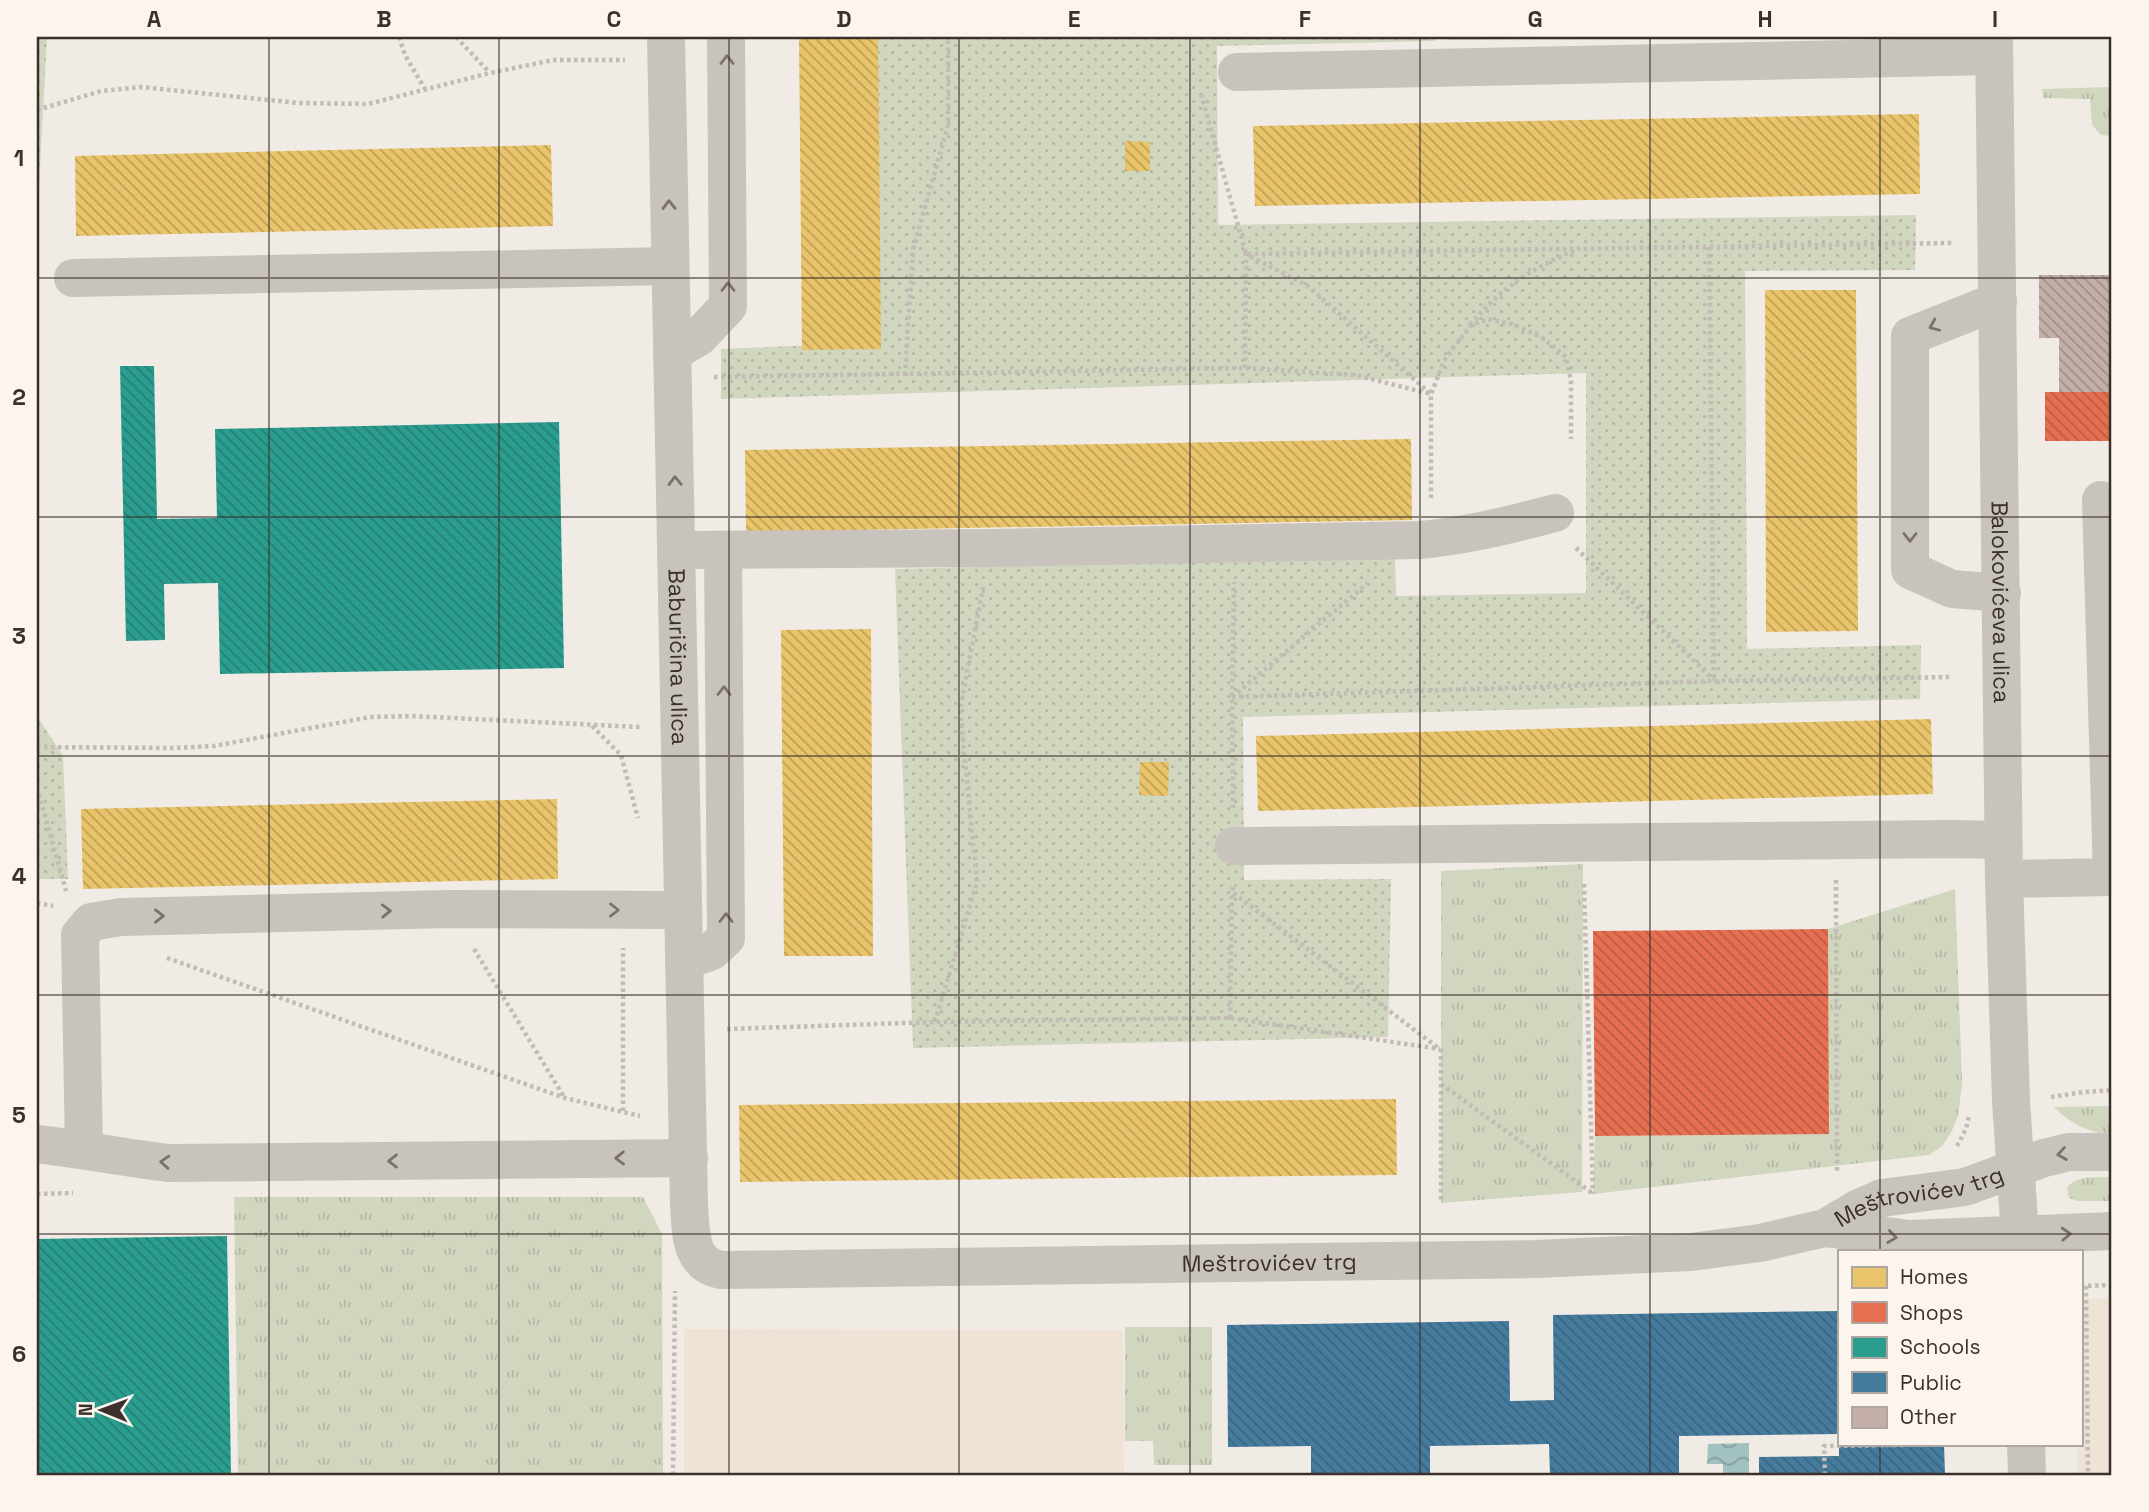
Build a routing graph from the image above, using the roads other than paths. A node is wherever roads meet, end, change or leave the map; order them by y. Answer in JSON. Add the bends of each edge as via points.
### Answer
{"nodes":[{"id":1,"x":726,"y":37,"type":"edge"},
{"id":2,"x":1994,"y":46,"type":"edge"},
{"id":3,"x":666,"y":48,"type":"edge"},
{"id":4,"x":1237,"y":72,"type":"dead end"},
{"id":5,"x":670,"y":266,"type":"junction"},
{"id":6,"x":73,"y":278,"type":"dead end"},
{"id":7,"x":1998,"y":301,"type":"junction"},
{"id":8,"x":672,"y":365,"type":"junction"},
{"id":9,"x":2101,"y":500,"type":"dead end"},
{"id":10,"x":1564,"y":529,"type":"road end"},
{"id":11,"x":676,"y":550,"type":"junction"},
{"id":12,"x":723,"y":550,"type":"junction"},
{"id":13,"x":2002,"y":593,"type":"junction"},
{"id":14,"x":2003,"y":840,"type":"junction"},
{"id":15,"x":1234,"y":846,"type":"road end"},
{"id":16,"x":2112,"y":877,"type":"edge"},
{"id":17,"x":2004,"y":879,"type":"junction"},
{"id":18,"x":2112,"y":907,"type":"edge"},
{"id":19,"x":683,"y":910,"type":"junction"},
{"id":20,"x":684,"y":961,"type":"junction"},
{"id":21,"x":688,"y":1142,"type":"junction"},
{"id":22,"x":37,"y":1144,"type":"edge"},
{"id":23,"x":84,"y":1149,"type":"junction"},
{"id":24,"x":2112,"y":1152,"type":"edge"},
{"id":25,"x":2014,"y":1168,"type":"junction"},
{"id":26,"x":1825,"y":1228,"type":"junction"},
{"id":27,"x":2112,"y":1231,"type":"edge"},
{"id":28,"x":2020,"y":1244,"type":"edge"},
{"id":29,"x":710,"y":1268,"type":"joint"},
{"id":30,"x":2026,"y":1446,"type":"edge"},
{"id":31,"x":2027,"y":1475,"type":"edge"}],
"edges":[{"from":8,"to":1,"type":"street","one_way":true,"via":[[728,306]]},
{"from":2,"to":4,"type":"street"},
{"from":2,"to":7,"type":"street","name":"Balokovićeva ulica"},
{"from":5,"to":3,"type":"street","name":"Baburičina ulica","one_way":true},
{"from":5,"to":6,"type":"street"},
{"from":5,"to":8,"type":"street","name":"Baburičina ulica"},
{"from":7,"to":13,"type":"street","name":"Balokovićeva ulica"},
{"from":7,"to":13,"type":"street","one_way":true,"via":[[1910,336],[1910,570],[1952,589]]},
{"from":11,"to":8,"type":"street","name":"Baburičina ulica","one_way":true},
{"from":9,"to":16,"type":"street"},
{"from":10,"to":12,"type":"street","via":[[1502,527],[1419,540]]},
{"from":11,"to":12,"type":"street"},
{"from":11,"to":19,"type":"street","name":"Baburičina ulica"},
{"from":20,"to":12,"type":"street","one_way":true,"via":[[712,951],[726,939]]},
{"from":13,"to":14,"type":"street","name":"Balokovićeva ulica"},
{"from":14,"to":15,"type":"street"},
{"from":14,"to":17,"type":"street","name":"Balokovićeva ulica"},
{"from":16,"to":17,"type":"street"},
{"from":16,"to":18,"type":"street"},
{"from":17,"to":25,"type":"street","name":"Balokovićeva ulica"},
{"from":19,"to":20,"type":"street","name":"Baburičina ulica"},
{"from":23,"to":19,"type":"street","one_way":true,"via":[[80,936],[91,922],[121,917],[449,909]]},
{"from":20,"to":21,"type":"street","name":"Baburičina ulica"},
{"from":21,"to":23,"type":"street","one_way":true,"via":[[169,1163]]},
{"from":21,"to":29,"type":"street","name":"Baburičina ulica","via":[[692,1240],[697,1257]]},
{"from":22,"to":23,"type":"street"},
{"from":24,"to":25,"type":"street","one_way":true,"via":[[2069,1152]]},
{"from":25,"to":26,"type":"street","name":"Meštrovićev trg","via":[[1965,1187],[1882,1198]]},
{"from":25,"to":28,"type":"street","name":"Balokovićeva ulica"},
{"from":26,"to":28,"type":"street","name":"Meštrovićev trg","one_way":true,"via":[[1909,1239]]},
{"from":26,"to":29,"type":"street","name":"Meštrovićev trg","via":[[1691,1252],[1536,1259]]},
{"from":28,"to":27,"type":"street","one_way":true},
{"from":30,"to":31,"type":"street"}]}
